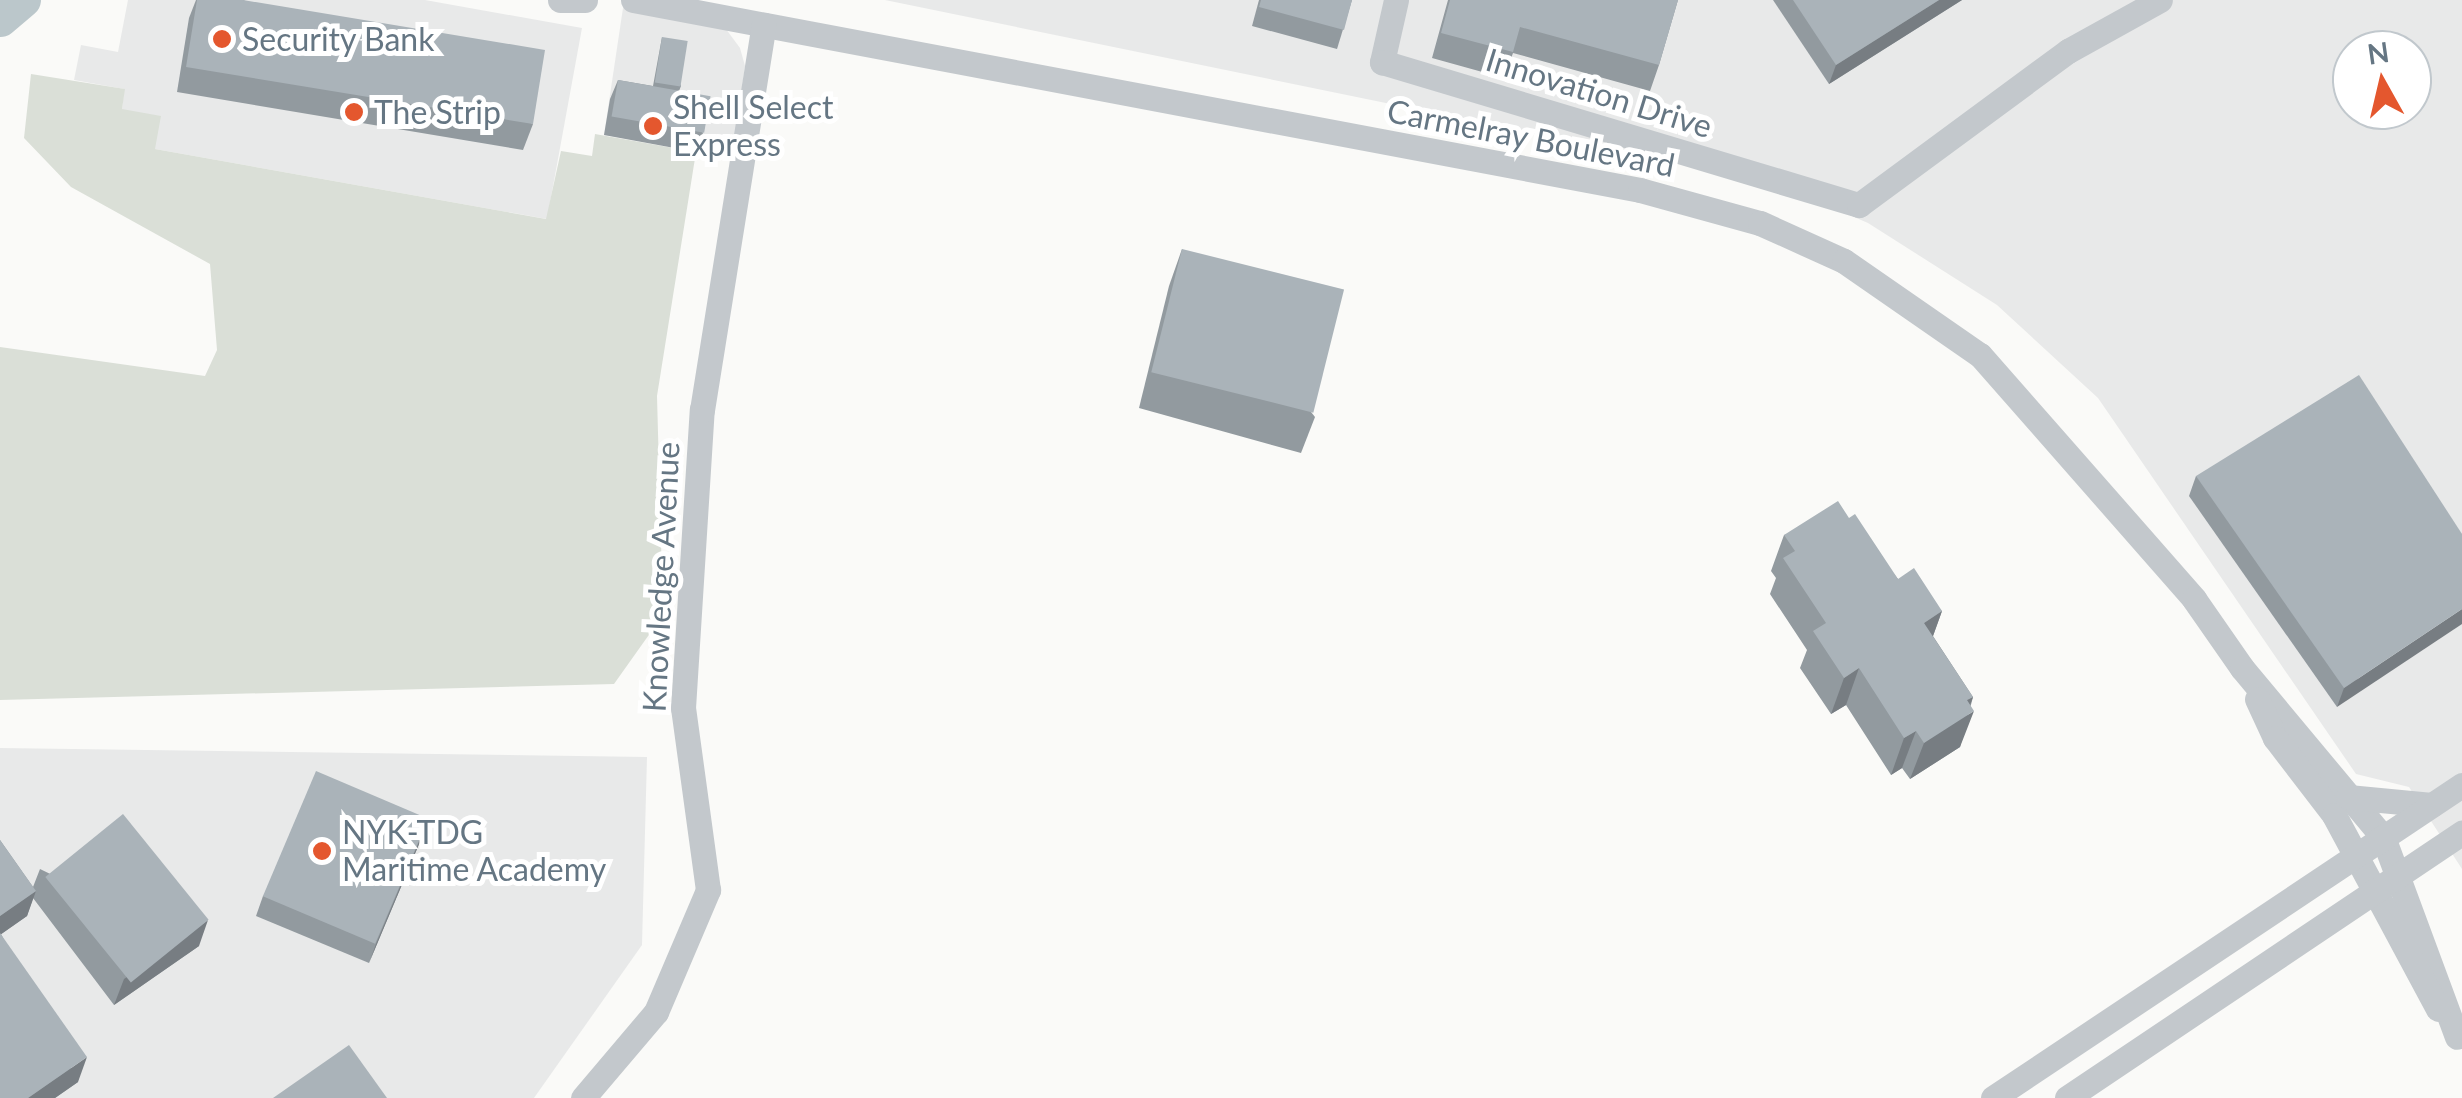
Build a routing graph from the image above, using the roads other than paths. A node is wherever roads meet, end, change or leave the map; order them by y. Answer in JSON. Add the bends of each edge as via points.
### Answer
{"nodes":[{"id":1,"x":560,"y":0,"type":"edge"},
{"id":2,"x":585,"y":0,"type":"edge"},
{"id":3,"x":634,"y":0,"type":"edge"},
{"id":4,"x":1396,"y":0,"type":"edge"},
{"id":5,"x":2160,"y":0,"type":"edge"},
{"id":6,"x":764,"y":24,"type":"junction"},
{"id":7,"x":2242,"y":668,"type":"junction"},
{"id":8,"x":2462,"y":785,"type":"edge"},
{"id":9,"x":2348,"y":796,"type":"junction"},
{"id":10,"x":2432,"y":805,"type":"junction"},
{"id":11,"x":2462,"y":833,"type":"edge"},
{"id":12,"x":2383,"y":837,"type":"junction"},
{"id":13,"x":2354,"y":858,"type":"junction"},
{"id":14,"x":2398,"y":874,"type":"junction"},
{"id":15,"x":2372,"y":891,"type":"junction"},
{"id":16,"x":2459,"y":1041,"type":"edge"},
{"id":17,"x":584,"y":1098,"type":"edge"},
{"id":18,"x":1993,"y":1098,"type":"edge"},
{"id":19,"x":2066,"y":1098,"type":"edge"}],
"edges":[{"from":1,"to":2,"type":"street"},
{"from":3,"to":6,"type":"street","name":"Carmelray Boulevard"},
{"from":4,"to":5,"type":"street","name":"Innovation Drive","via":[[1382,62],[1859,206],[2068,51]]},
{"from":6,"to":7,"type":"street","name":"Carmelray Boulevard","via":[[1640,190],[1760,223],[1844,261],[1980,355],[2194,599]]},
{"from":6,"to":17,"type":"street","name":"Knowledge Avenue","via":[[702,410],[683,708],[708,890],[656,1012]]},
{"from":7,"to":9,"type":"street","name":"Carmelray Boulevard"},
{"from":7,"to":13,"type":"street","name":"Carmelray Boulevard","via":[[2276,738],[2334,815]]},
{"from":8,"to":10,"type":"street"},
{"from":9,"to":10,"type":"street"},
{"from":9,"to":12,"type":"street","name":"Carmelray Boulevard"},
{"from":10,"to":12,"type":"street"},
{"from":11,"to":14,"type":"street"},
{"from":12,"to":13,"type":"street"},
{"from":12,"to":14,"type":"street","name":"Carmelray Boulevard"},
{"from":13,"to":15,"type":"street","name":"Carmelray Boulevard"},
{"from":13,"to":18,"type":"street"},
{"from":14,"to":15,"type":"street"},
{"from":14,"to":16,"type":"street","name":"Carmelray Boulevard"},
{"from":15,"to":16,"type":"street","name":"Carmelray Boulevard"},
{"from":15,"to":19,"type":"street"}]}
